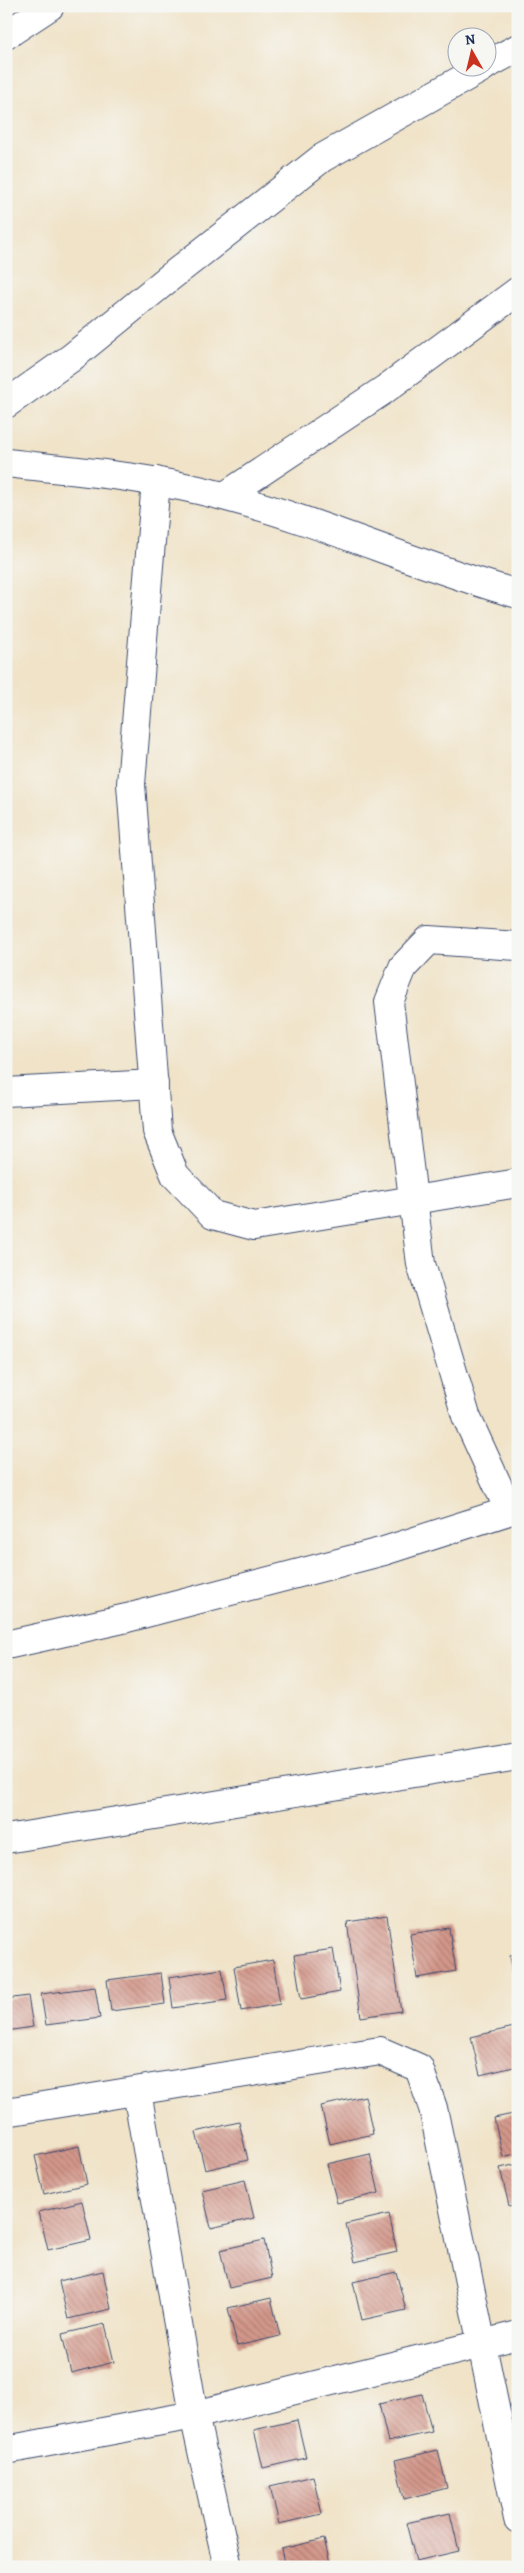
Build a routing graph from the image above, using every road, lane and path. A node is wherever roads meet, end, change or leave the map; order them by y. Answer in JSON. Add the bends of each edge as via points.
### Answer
{"nodes":[{"id":1,"x":50,"y":6,"type":"edge"},
{"id":2,"x":6,"y":35,"type":"edge"},
{"id":3,"x":518,"y":48,"type":"edge"},
{"id":4,"x":496,"y":60,"type":"edge"},
{"id":5,"x":464,"y":78,"type":"edge"},
{"id":6,"x":518,"y":291,"type":"edge"},
{"id":7,"x":6,"y":404,"type":"edge"},
{"id":8,"x":6,"y":462,"type":"edge"},
{"id":9,"x":156,"y":481,"type":"junction"},
{"id":10,"x":224,"y":496,"type":"junction"},
{"id":11,"x":518,"y":594,"type":"edge"},
{"id":12,"x":518,"y":946,"type":"edge"},
{"id":13,"x":154,"y":1084,"type":"junction"},
{"id":14,"x":6,"y":1092,"type":"edge"},
{"id":15,"x":518,"y":1183,"type":"edge"},
{"id":16,"x":412,"y":1199,"type":"junction"},
{"id":17,"x":513,"y":1509,"type":"edge"},
{"id":18,"x":6,"y":1645,"type":"edge"},
{"id":19,"x":518,"y":1756,"type":"edge"},
{"id":20,"x":6,"y":1839,"type":"edge"},
{"id":21,"x":137,"y":2092,"type":"junction"},
{"id":22,"x":6,"y":2112,"type":"edge"},
{"id":23,"x":518,"y":2335,"type":"edge"},
{"id":24,"x":481,"y":2344,"type":"junction"},
{"id":25,"x":194,"y":2415,"type":"junction"},
{"id":26,"x":6,"y":2450,"type":"edge"},
{"id":27,"x":518,"y":2519,"type":"edge"},
{"id":28,"x":228,"y":2567,"type":"edge"}],
"edges":[{"from":1,"to":2,"type":"street"},
{"from":3,"to":4,"type":"street"},
{"from":5,"to":7,"type":"street","via":[[322,158],[71,358]]},
{"from":6,"to":10,"type":"street","via":[[384,390]]},
{"from":8,"to":9,"type":"street"},
{"from":9,"to":10,"type":"street"},
{"from":9,"to":13,"type":"street","via":[[131,784]]},
{"from":10,"to":11,"type":"street","via":[[372,543],[474,582]]},
{"from":12,"to":16,"type":"street","via":[[429,940],[403,968],[389,1002]]},
{"from":13,"to":14,"type":"street"},
{"from":13,"to":16,"type":"street","via":[[157,1130],[175,1175],[213,1215],[254,1226]]},
{"from":15,"to":16,"type":"street"},
{"from":16,"to":17,"type":"street","via":[[421,1264],[466,1416]]},
{"from":17,"to":18,"type":"street","via":[[384,1551],[127,1618]]},
{"from":19,"to":20,"type":"street"},
{"from":21,"to":22,"type":"street"},
{"from":21,"to":24,"type":"street","via":[[380,2051],[418,2068],[433,2108]]},
{"from":21,"to":25,"type":"street"},
{"from":23,"to":24,"type":"street"},
{"from":24,"to":25,"type":"street"},
{"from":24,"to":27,"type":"street"},
{"from":25,"to":26,"type":"street"},
{"from":25,"to":28,"type":"street"}]}
